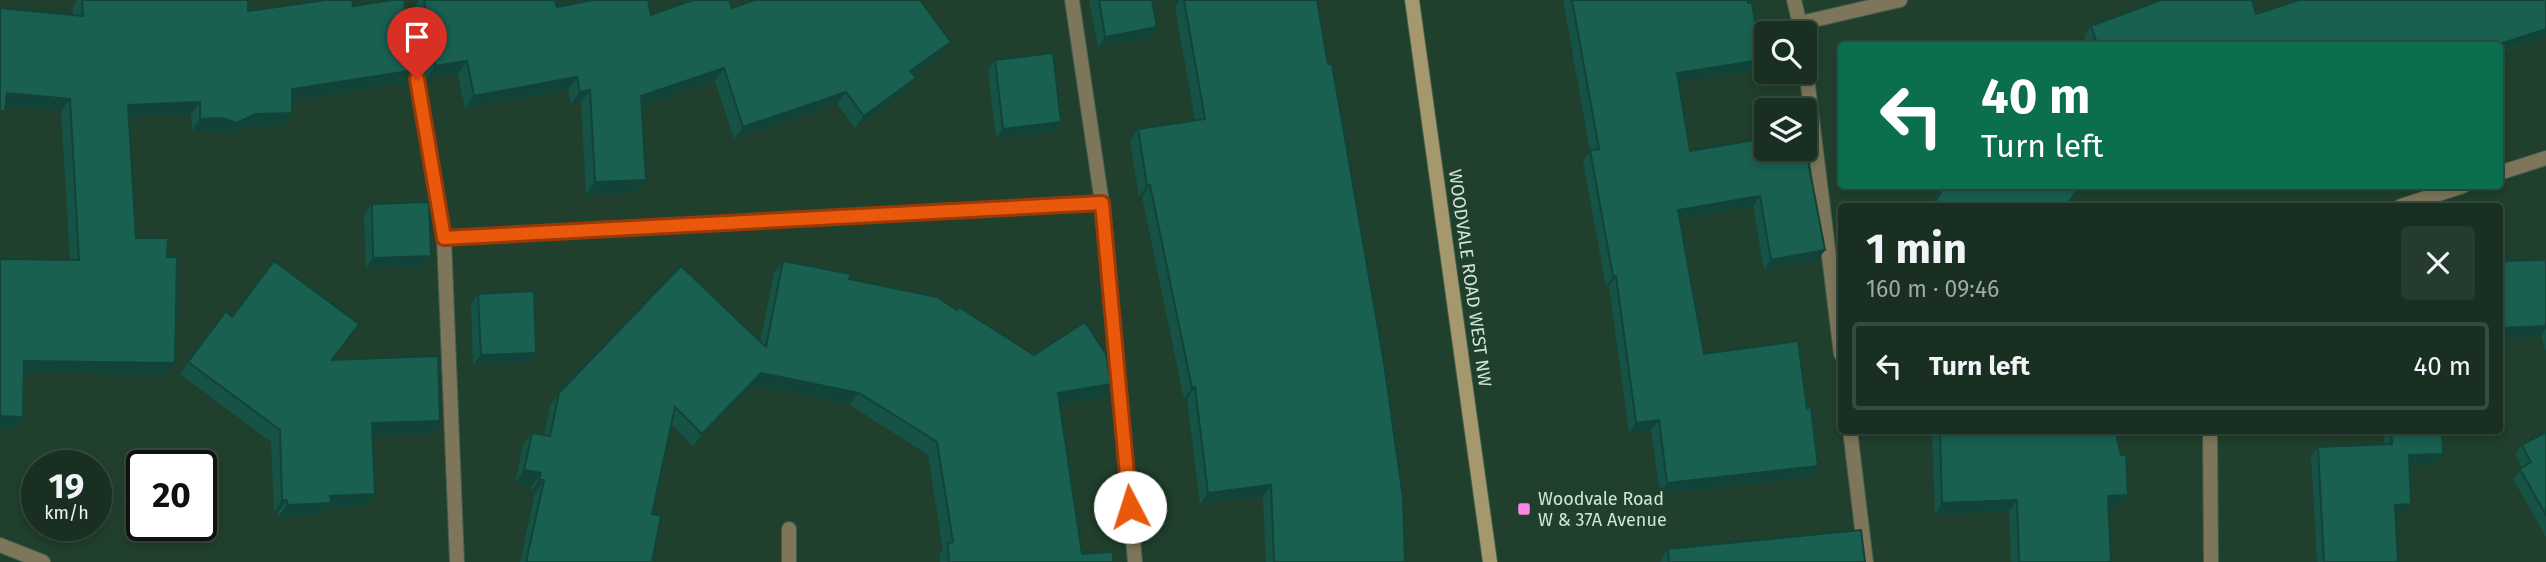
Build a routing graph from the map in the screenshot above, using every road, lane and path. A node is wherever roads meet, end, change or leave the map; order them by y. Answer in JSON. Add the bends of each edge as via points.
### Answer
{"nodes":[{"id":1,"x":1072,"y":0,"type":"edge"},
{"id":2,"x":1412,"y":0,"type":"edge"},
{"id":3,"x":1794,"y":0,"type":"edge"},
{"id":4,"x":1900,"y":0,"type":"edge"},
{"id":5,"x":1799,"y":21,"type":"edge"},
{"id":6,"x":1817,"y":23,"type":"edge"},
{"id":7,"x":410,"y":40,"type":"edge"},
{"id":8,"x":1808,"y":84,"type":"edge"},
{"id":9,"x":2546,"y":158,"type":"edge"},
{"id":10,"x":2503,"y":172,"type":"edge"},
{"id":11,"x":2454,"y":189,"type":"edge"},
{"id":12,"x":1102,"y":203,"type":"junction"},
{"id":13,"x":2410,"y":203,"type":"edge"},
{"id":14,"x":444,"y":238,"type":"junction"},
{"id":15,"x":1838,"y":330,"type":"edge"},
{"id":16,"x":1851,"y":434,"type":"edge"},
{"id":17,"x":2210,"y":434,"type":"edge"},
{"id":18,"x":789,"y":529,"type":"dead end"},
{"id":19,"x":0,"y":545,"type":"edge"},
{"id":20,"x":44,"y":562,"type":"edge"},
{"id":21,"x":457,"y":562,"type":"edge"},
{"id":22,"x":789,"y":562,"type":"edge"},
{"id":23,"x":1135,"y":562,"type":"edge"},
{"id":24,"x":1490,"y":562,"type":"edge"},
{"id":25,"x":1867,"y":562,"type":"edge"},
{"id":26,"x":2211,"y":562,"type":"edge"}],
"edges":[{"from":1,"to":12,"type":"street"},
{"from":2,"to":24,"type":"street","name":"WOODVALE ROAD WEST NW"},
{"from":3,"to":5,"type":"street"},
{"from":4,"to":6,"type":"street"},
{"from":7,"to":14,"type":"street"},
{"from":8,"to":15,"type":"street"},
{"from":9,"to":10,"type":"street"},
{"from":11,"to":13,"type":"street"},
{"from":12,"to":14,"type":"street"},
{"from":12,"to":23,"type":"street"},
{"from":14,"to":21,"type":"street"},
{"from":16,"to":25,"type":"street"},
{"from":17,"to":26,"type":"street"},
{"from":18,"to":22,"type":"street"},
{"from":19,"to":20,"type":"street"}]}
